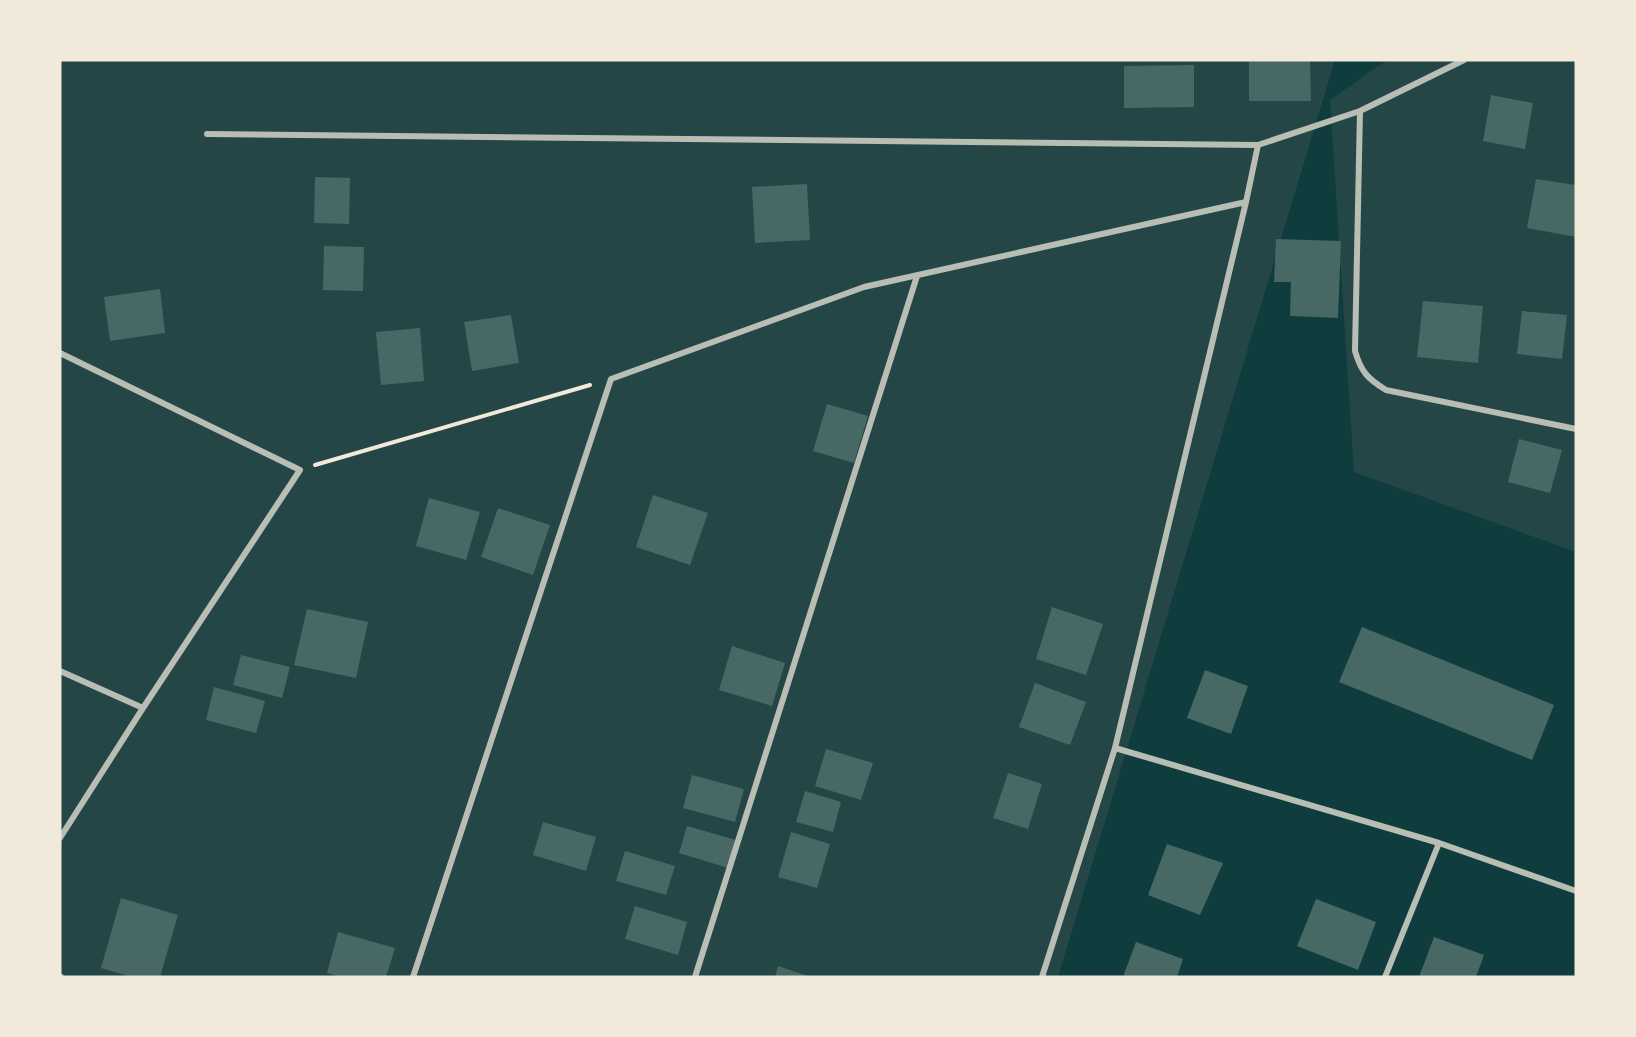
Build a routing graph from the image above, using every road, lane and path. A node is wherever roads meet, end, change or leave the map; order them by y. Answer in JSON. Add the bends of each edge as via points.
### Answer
{"nodes":[{"id":1,"x":1464,"y":60,"type":"edge"},
{"id":2,"x":1360,"y":111,"type":"junction"},
{"id":3,"x":207,"y":134,"type":"dead end"},
{"id":4,"x":1258,"y":145,"type":"junction"},
{"id":5,"x":1246,"y":202,"type":"junction"},
{"id":6,"x":917,"y":276,"type":"junction"},
{"id":7,"x":60,"y":353,"type":"edge"},
{"id":8,"x":611,"y":379,"type":"junction"},
{"id":9,"x":1576,"y":429,"type":"edge"},
{"id":10,"x":300,"y":470,"type":"junction"},
{"id":11,"x":60,"y":671,"type":"edge"},
{"id":12,"x":143,"y":708,"type":"junction"},
{"id":13,"x":1115,"y":748,"type":"junction"},
{"id":14,"x":60,"y":838,"type":"edge"},
{"id":15,"x":1438,"y":843,"type":"junction"},
{"id":16,"x":1576,"y":891,"type":"edge"},
{"id":17,"x":413,"y":977,"type":"edge"},
{"id":18,"x":695,"y":977,"type":"edge"},
{"id":19,"x":1042,"y":977,"type":"edge"},
{"id":20,"x":1385,"y":977,"type":"edge"}],
"edges":[{"from":1,"to":2,"type":"street"},
{"from":2,"to":4,"type":"street"},
{"from":2,"to":9,"type":"street","via":[[1355,351],[1360,367],[1386,390]]},
{"from":3,"to":4,"type":"street"},
{"from":4,"to":5,"type":"street"},
{"from":5,"to":6,"type":"street"},
{"from":5,"to":13,"type":"street"},
{"from":6,"to":8,"type":"street","via":[[864,287]]},
{"from":6,"to":18,"type":"street"},
{"from":7,"to":10,"type":"street"},
{"from":8,"to":10,"type":"path"},
{"from":8,"to":17,"type":"street"},
{"from":10,"to":12,"type":"street"},
{"from":11,"to":12,"type":"street"},
{"from":12,"to":14,"type":"street"},
{"from":13,"to":15,"type":"street"},
{"from":13,"to":19,"type":"street"},
{"from":15,"to":16,"type":"street"},
{"from":15,"to":20,"type":"street"}]}
